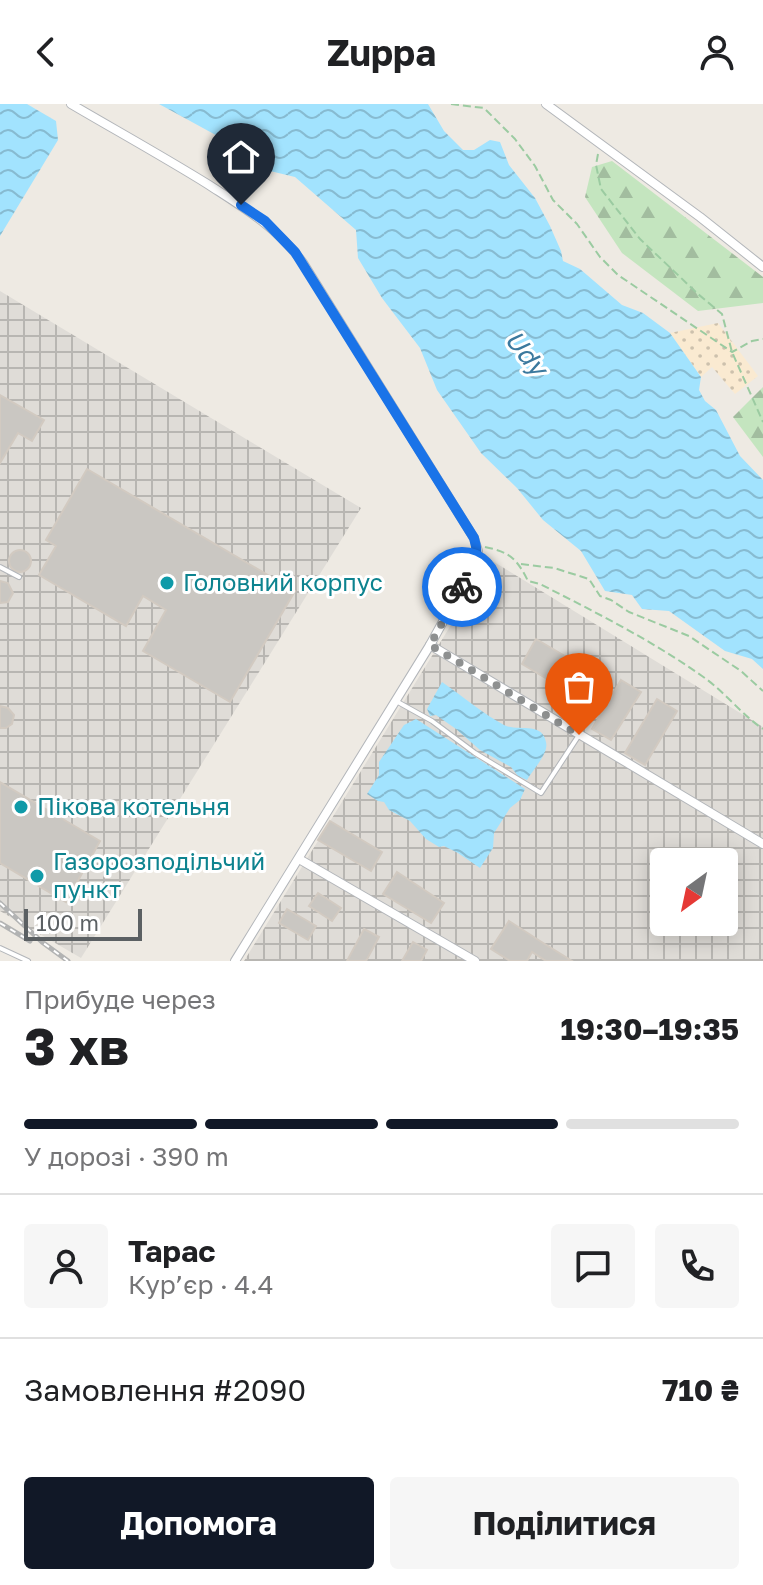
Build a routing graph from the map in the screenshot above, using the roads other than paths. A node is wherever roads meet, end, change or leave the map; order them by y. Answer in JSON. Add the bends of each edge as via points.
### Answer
{"nodes":[{"id":1,"x":71,"y":104,"type":"edge"},
{"id":2,"x":546,"y":104,"type":"edge"},
{"id":3,"x":763,"y":267,"type":"edge"},
{"id":4,"x":0,"y":567,"type":"edge"},
{"id":5,"x":19,"y":577,"type":"dead end"},
{"id":6,"x":430,"y":645,"type":"junction"},
{"id":7,"x":395,"y":700,"type":"junction"},
{"id":8,"x":579,"y":735,"type":"junction"},
{"id":9,"x":763,"y":844,"type":"edge"},
{"id":10,"x":299,"y":859,"type":"junction"},
{"id":11,"x":0,"y":948,"type":"edge"},
{"id":12,"x":28,"y":961,"type":"edge"},
{"id":13,"x":235,"y":961,"type":"edge"},
{"id":14,"x":475,"y":961,"type":"edge"}],
"edges":[{"from":1,"to":6,"type":"street","via":[[253,213],[303,263],[474,538],[475,564]]},
{"from":2,"to":3,"type":"street"},
{"from":4,"to":5,"type":"lane"},
{"from":6,"to":7,"type":"street"},
{"from":6,"to":8,"type":"street"},
{"from":7,"to":8,"type":"lane","via":[[541,793]]},
{"from":7,"to":10,"type":"street"},
{"from":8,"to":9,"type":"street"},
{"from":10,"to":13,"type":"street"},
{"from":10,"to":14,"type":"street"},
{"from":11,"to":12,"type":"lane"}]}
